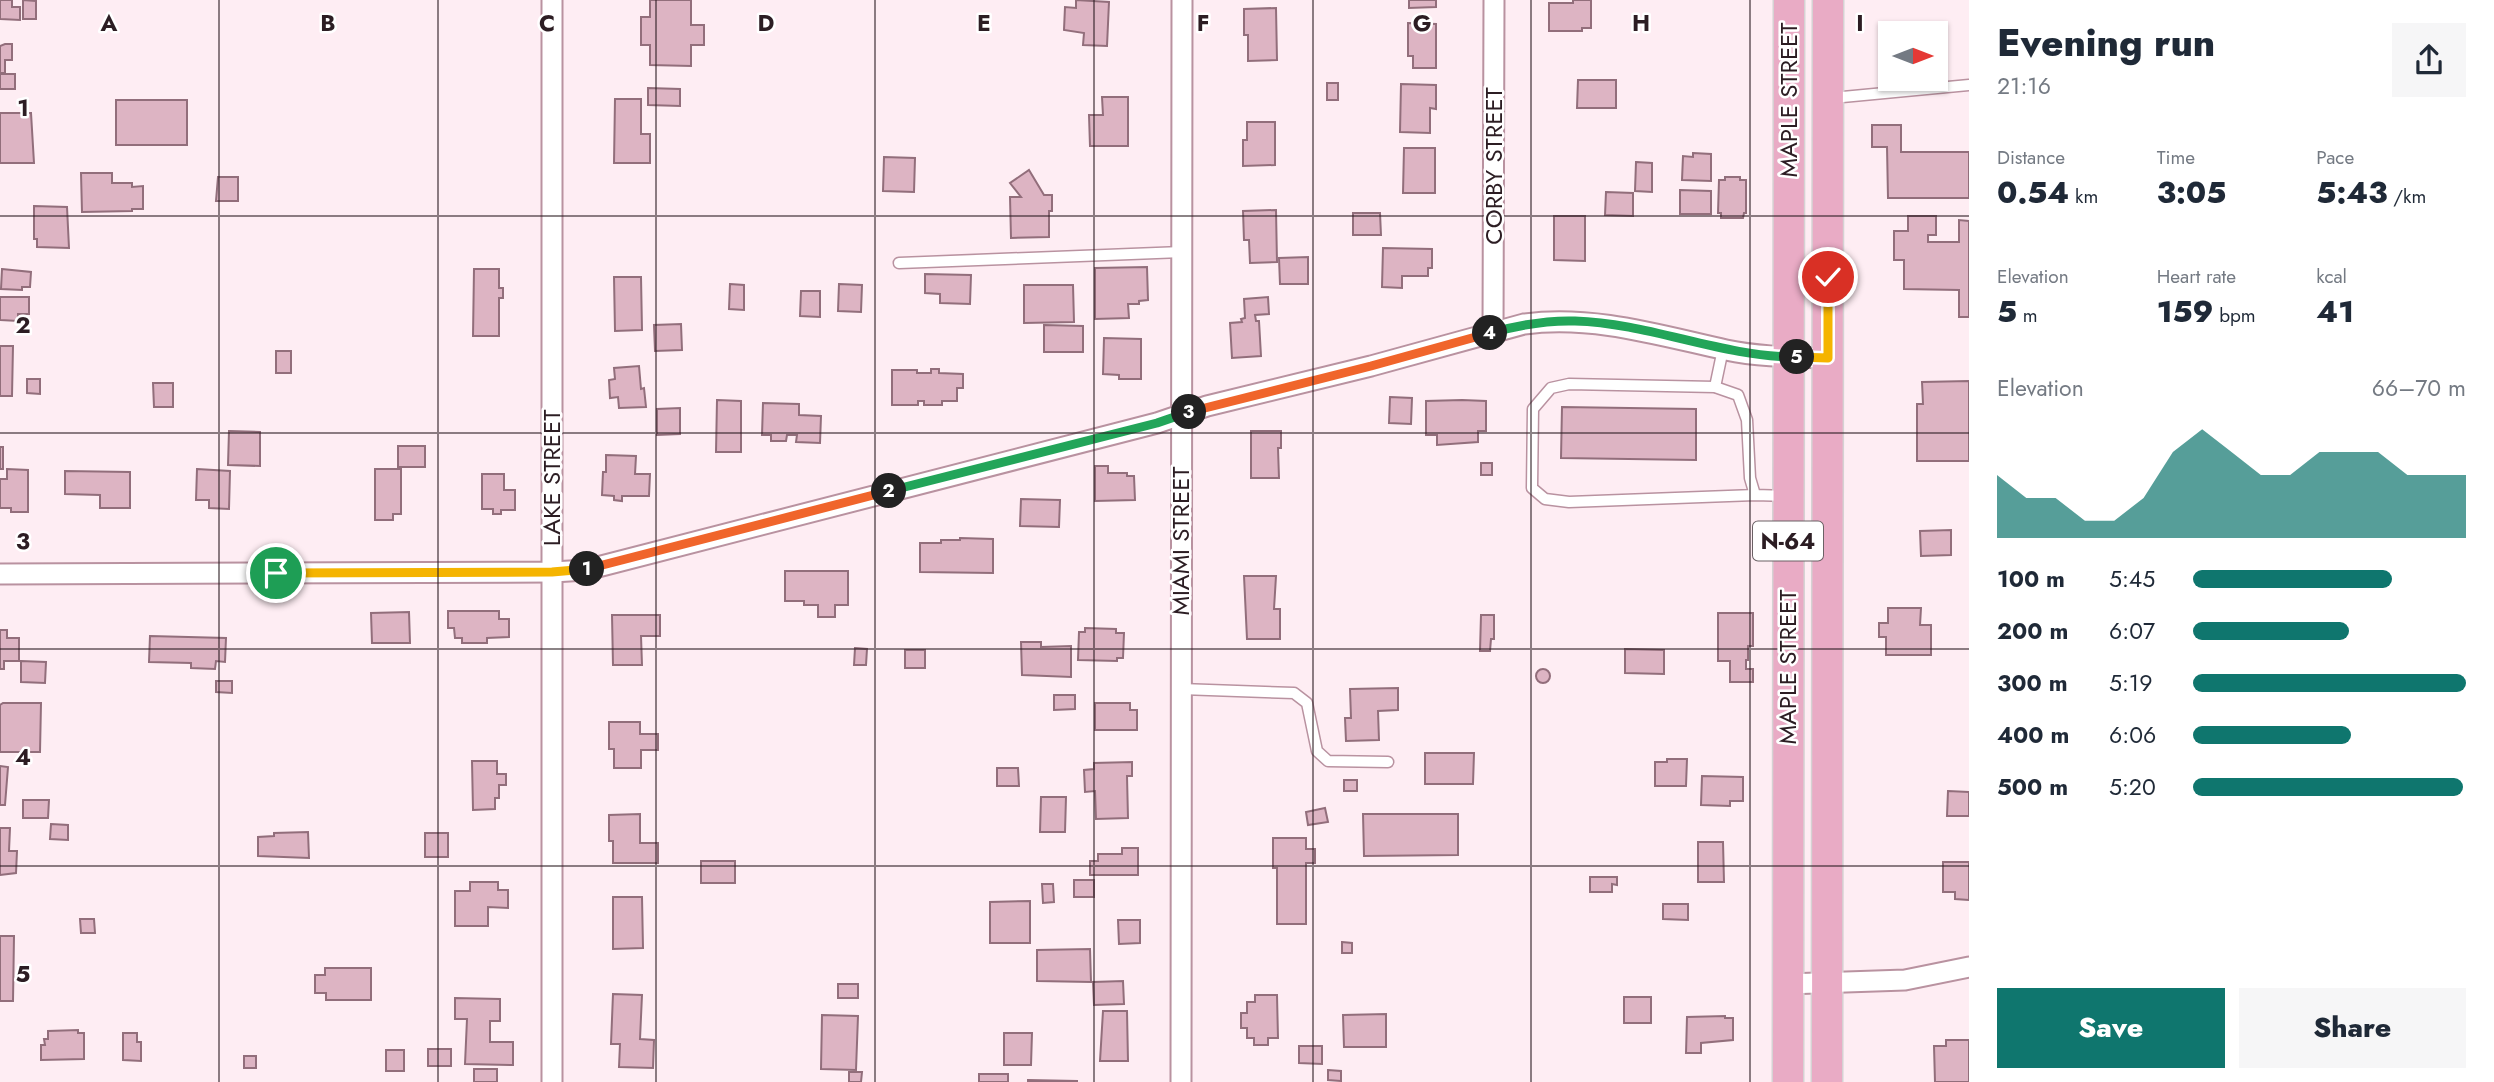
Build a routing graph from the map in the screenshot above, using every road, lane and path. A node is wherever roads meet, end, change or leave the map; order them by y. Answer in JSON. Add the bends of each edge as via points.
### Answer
{"nodes":[{"id":1,"x":552,"y":0,"type":"edge"},
{"id":2,"x":1182,"y":0,"type":"edge"},
{"id":3,"x":1494,"y":0,"type":"edge"},
{"id":4,"x":1788,"y":0,"type":"edge"},
{"id":5,"x":1828,"y":0,"type":"edge"},
{"id":6,"x":1969,"y":85,"type":"edge"},
{"id":7,"x":1828,"y":99,"type":"junction"},
{"id":8,"x":1182,"y":252,"type":"junction"},
{"id":9,"x":899,"y":263,"type":"dead end"},
{"id":10,"x":1493,"y":332,"type":"junction"},
{"id":11,"x":1723,"y":349,"type":"junction"},
{"id":12,"x":1789,"y":357,"type":"junction"},
{"id":13,"x":1828,"y":358,"type":"junction"},
{"id":14,"x":1715,"y":387,"type":"junction"},
{"id":15,"x":1182,"y":414,"type":"junction"},
{"id":16,"x":1755,"y":495,"type":"junction"},
{"id":17,"x":1788,"y":496,"type":"junction"},
{"id":18,"x":552,"y":572,"type":"junction"},
{"id":19,"x":0,"y":573,"type":"edge"},
{"id":20,"x":1180,"y":690,"type":"junction"},
{"id":21,"x":1388,"y":762,"type":"dead end"},
{"id":22,"x":1969,"y":967,"type":"edge"},
{"id":23,"x":1828,"y":983,"type":"junction"},
{"id":24,"x":1787,"y":984,"type":"junction"},
{"id":25,"x":552,"y":1082,"type":"edge"},
{"id":26,"x":1181,"y":1082,"type":"edge"},
{"id":27,"x":1788,"y":1082,"type":"edge"},
{"id":28,"x":1827,"y":1082,"type":"edge"}],
"edges":[{"from":1,"to":18,"type":"street","name":"LAKE STREET"},
{"from":2,"to":8,"type":"street","name":"MIAMI STREET"},
{"from":3,"to":10,"type":"street","name":"CORBY STREET"},
{"from":4,"to":12,"type":"main road","name":"MAPLE STREET","number":"N-64"},
{"from":5,"to":7,"type":"main road","name":"MAPLE STREET","number":"N-64"},
{"from":6,"to":7,"type":"lane"},
{"from":7,"to":13,"type":"main road","name":"MAPLE STREET","number":"N-64"},
{"from":8,"to":9,"type":"lane"},
{"from":8,"to":15,"type":"street","name":"MIAMI STREET"},
{"from":10,"to":11,"type":"street","via":[[1524,324],[1575,321]]},
{"from":10,"to":15,"type":"street"},
{"from":11,"to":12,"type":"street"},
{"from":11,"to":14,"type":"lane"},
{"from":12,"to":13,"type":"street"},
{"from":12,"to":17,"type":"main road","name":"MAPLE STREET","number":"N-64"},
{"from":13,"to":23,"type":"main road","name":"MAPLE STREET","number":"N-64"},
{"from":14,"to":16,"type":"lane","via":[[1738,395],[1747,420]]},
{"from":14,"to":16,"type":"lane","via":[[1569,384],[1551,388],[1533,409],[1532,488],[1545,499],[1569,502]]},
{"from":15,"to":18,"type":"street","via":[[586,570]]},
{"from":15,"to":20,"type":"street","name":"MIAMI STREET"},
{"from":16,"to":17,"type":"lane"},
{"from":17,"to":24,"type":"main road","name":"MAPLE STREET","number":"N-64"},
{"from":18,"to":19,"type":"street"},
{"from":18,"to":25,"type":"street","name":"LAKE STREET"},
{"from":20,"to":21,"type":"lane","via":[[1294,693],[1307,703],[1317,751],[1328,761]]},
{"from":20,"to":26,"type":"street","name":"MIAMI STREET"},
{"from":22,"to":23,"type":"street","via":[[1905,981]]},
{"from":23,"to":24,"type":"street"},
{"from":23,"to":28,"type":"main road","name":"MAPLE STREET","number":"N-64"},
{"from":24,"to":27,"type":"main road","name":"MAPLE STREET","number":"N-64"}]}
